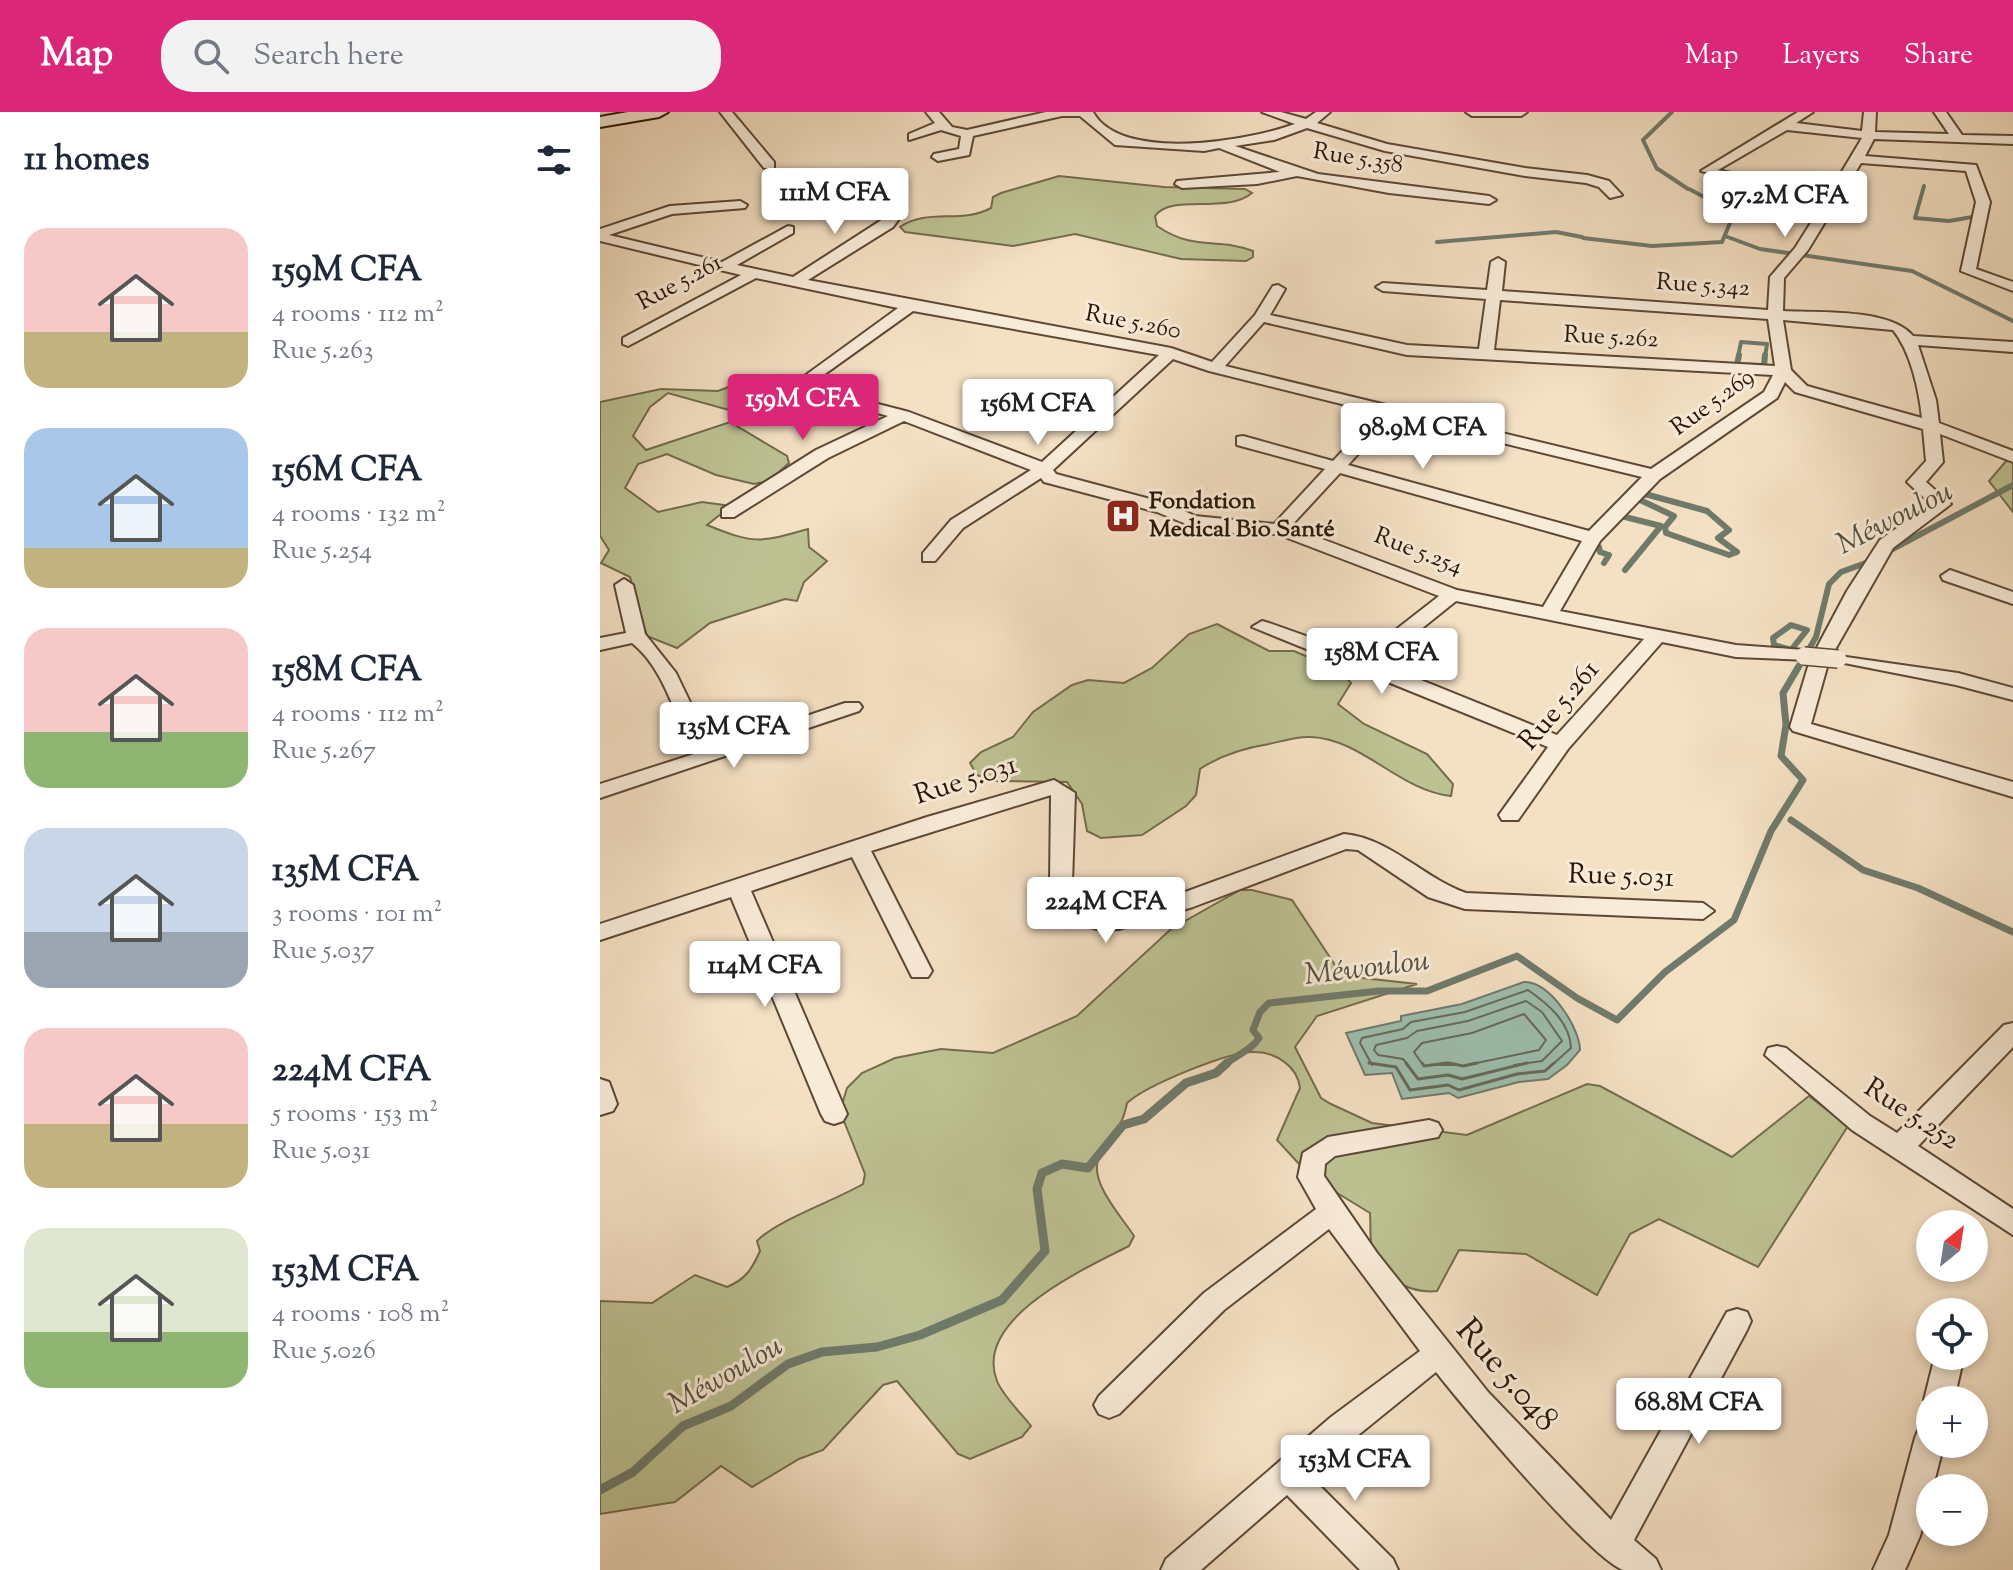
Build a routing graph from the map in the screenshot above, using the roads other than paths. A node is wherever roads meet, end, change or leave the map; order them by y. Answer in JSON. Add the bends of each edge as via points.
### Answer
{"nodes":[{"id":1,"x":659,"y":112,"type":"edge"},
{"id":2,"x":726,"y":112,"type":"edge"},
{"id":3,"x":932,"y":112,"type":"edge"},
{"id":4,"x":1268,"y":112,"type":"edge"},
{"id":5,"x":1324,"y":112,"type":"edge"},
{"id":6,"x":1472,"y":112,"type":"edge"},
{"id":7,"x":1521,"y":112,"type":"edge"},
{"id":8,"x":1807,"y":112,"type":"edge"},
{"id":9,"x":1870,"y":112,"type":"edge"},
{"id":10,"x":1940,"y":112,"type":"edge"},
{"id":11,"x":1085,"y":113,"type":"edge"},
{"id":12,"x":600,"y":122,"type":"edge"},
{"id":13,"x":1309,"y":123,"type":"junction"},
{"id":14,"x":942,"y":125,"type":"junction"},
{"id":15,"x":1787,"y":126,"type":"junction"},
{"id":16,"x":967,"y":134,"type":"junction"},
{"id":17,"x":1868,"y":135,"type":"junction"},
{"id":18,"x":913,"y":137,"type":"dead end"},
{"id":19,"x":1958,"y":138,"type":"junction"},
{"id":20,"x":2013,"y":140,"type":"edge"},
{"id":21,"x":1224,"y":146,"type":"junction"},
{"id":22,"x":938,"y":157,"type":"dead end"},
{"id":23,"x":1857,"y":159,"type":"junction"},
{"id":24,"x":769,"y":165,"type":"dead end"},
{"id":25,"x":1297,"y":172,"type":"junction"},
{"id":26,"x":1257,"y":180,"type":"junction"},
{"id":27,"x":1182,"y":184,"type":"dead end"},
{"id":28,"x":1615,"y":195,"type":"dead end"},
{"id":29,"x":1272,"y":196,"type":"dead end"},
{"id":30,"x":1489,"y":200,"type":"dead end"},
{"id":31,"x":1833,"y":200,"type":"junction"},
{"id":32,"x":740,"y":205,"type":"dead end"},
{"id":33,"x":894,"y":216,"type":"dead end"},
{"id":34,"x":788,"y":230,"type":"dead end"},
{"id":35,"x":600,"y":235,"type":"edge"},
{"id":36,"x":1498,"y":262,"type":"dead end"},
{"id":37,"x":726,"y":266,"type":"junction"},
{"id":38,"x":757,"y":272,"type":"junction"},
{"id":39,"x":797,"y":281,"type":"junction"},
{"id":40,"x":1383,"y":287,"type":"dead end"},
{"id":41,"x":2013,"y":287,"type":"edge"},
{"id":42,"x":1278,"y":289,"type":"dead end"},
{"id":43,"x":1494,"y":295,"type":"junction"},
{"id":44,"x":910,"y":306,"type":"junction"},
{"id":45,"x":1775,"y":313,"type":"junction"},
{"id":46,"x":1261,"y":317,"type":"junction"},
{"id":47,"x":1909,"y":340,"type":"junction"},
{"id":48,"x":628,"y":341,"type":"dead end"},
{"id":49,"x":2013,"y":347,"type":"edge"},
{"id":50,"x":1171,"y":353,"type":"junction"},
{"id":51,"x":1486,"y":355,"type":"junction"},
{"id":52,"x":1215,"y":368,"type":"junction"},
{"id":53,"x":1783,"y":371,"type":"junction"},
{"id":54,"x":1390,"y":409,"type":"junction"},
{"id":55,"x":903,"y":415,"type":"junction"},
{"id":56,"x":1932,"y":425,"type":"junction"},
{"id":57,"x":1243,"y":441,"type":"dead end"},
{"id":58,"x":2013,"y":457,"type":"edge"},
{"id":59,"x":1336,"y":467,"type":"junction"},
{"id":60,"x":1044,"y":469,"type":"junction"},
{"id":61,"x":1654,"y":475,"type":"junction"},
{"id":62,"x":728,"y":513,"type":"dead end"},
{"id":63,"x":1279,"y":529,"type":"junction"},
{"id":64,"x":1593,"y":538,"type":"junction"},
{"id":65,"x":929,"y":557,"type":"dead end"},
{"id":66,"x":1950,"y":576,"type":"dead end"},
{"id":67,"x":624,"y":585,"type":"dead end"},
{"id":68,"x":1452,"y":595,"type":"junction"},
{"id":69,"x":2013,"y":598,"type":"edge"},
{"id":70,"x":1547,"y":616,"type":"junction"},
{"id":71,"x":1262,"y":627,"type":"dead end"},
{"id":72,"x":636,"y":636,"type":"junction"},
{"id":73,"x":1657,"y":636,"type":"junction"},
{"id":74,"x":600,"y":644,"type":"edge"},
{"id":75,"x":1365,"y":664,"type":"junction"},
{"id":76,"x":2013,"y":694,"type":"edge"},
{"id":77,"x":852,"y":707,"type":"dead end"},
{"id":78,"x":1561,"y":744,"type":"junction"},
{"id":79,"x":705,"y":754,"type":"junction"},
{"id":80,"x":2013,"y":790,"type":"edge"},
{"id":81,"x":600,"y":791,"type":"edge"},
{"id":82,"x":1510,"y":815,"type":"dead end"},
{"id":83,"x":859,"y":848,"type":"junction"},
{"id":84,"x":738,"y":887,"type":"junction"},
{"id":85,"x":1703,"y":911,"type":"dead end"},
{"id":86,"x":600,"y":932,"type":"edge"},
{"id":87,"x":920,"y":971,"type":"dead end"},
{"id":88,"x":2013,"y":1032,"type":"edge"},
{"id":89,"x":1777,"y":1055,"type":"dead end"},
{"id":90,"x":600,"y":1089,"type":"edge"},
{"id":91,"x":600,"y":1105,"type":"edge"},
{"id":92,"x":834,"y":1114,"type":"dead end"},
{"id":93,"x":1429,"y":1130,"type":"dead end"},
{"id":94,"x":1900,"y":1147,"type":"junction"},
{"id":95,"x":1332,"y":1213,"type":"junction"},
{"id":96,"x":2013,"y":1224,"type":"edge"},
{"id":97,"x":1737,"y":1321,"type":"dead end"},
{"id":98,"x":1437,"y":1355,"type":"junction"},
{"id":99,"x":1109,"y":1405,"type":"dead end"},
{"id":100,"x":1925,"y":1458,"type":"edge"},
{"id":101,"x":1288,"y":1475,"type":"junction"},
{"id":102,"x":1614,"y":1545,"type":"junction"},
{"id":103,"x":1177,"y":1570,"type":"edge"},
{"id":104,"x":1382,"y":1570,"type":"edge"},
{"id":105,"x":1645,"y":1570,"type":"edge"},
{"id":106,"x":1889,"y":1570,"type":"edge"}],
"edges":[{"from":1,"to":12,"type":"main road"},
{"from":2,"to":24,"type":"street"},
{"from":3,"to":14,"type":"street"},
{"from":4,"to":13,"type":"street"},
{"from":5,"to":13,"type":"street"},
{"from":6,"to":7,"type":"street"},
{"from":8,"to":15,"type":"street"},
{"from":9,"to":17,"type":"street","name":"Rue 5.269"},
{"from":10,"to":19,"type":"street"},
{"from":11,"to":16,"type":"street","via":[[1062,112]]},
{"from":11,"to":21,"type":"street","via":[[1125,143]]},
{"from":13,"to":21,"type":"street"},
{"from":13,"to":28,"type":"street","via":[[1395,149],[1587,179],[1604,184]]},
{"from":14,"to":16,"type":"street"},
{"from":14,"to":18,"type":"street"},
{"from":15,"to":17,"type":"street"},
{"from":15,"to":31,"type":"street","via":[[1707,171]]},
{"from":16,"to":22,"type":"street","via":[[965,152]]},
{"from":17,"to":19,"type":"street"},
{"from":17,"to":23,"type":"street","name":"Rue 5.269"},
{"from":19,"to":20,"type":"street"},
{"from":21,"to":25,"type":"street","name":"Rue 5.358"},
{"from":23,"to":31,"type":"street","name":"Rue 5.269"},
{"from":23,"to":41,"type":"street","via":[[1971,168],[1983,202],[1968,271]]},
{"from":25,"to":26,"type":"street"},
{"from":25,"to":30,"type":"street","name":"Rue 5.358"},
{"from":26,"to":27,"type":"street"},
{"from":26,"to":29,"type":"street"},
{"from":31,"to":45,"type":"street","name":"Rue 5.269","via":[[1777,277]]},
{"from":32,"to":35,"type":"street","via":[[670,210]]},
{"from":33,"to":39,"type":"street"},
{"from":34,"to":37,"type":"street"},
{"from":35,"to":37,"type":"street","name":"Rue 5.260","via":[[638,249]]},
{"from":36,"to":43,"type":"street"},
{"from":37,"to":38,"type":"street","name":"Rue 5.260"},
{"from":38,"to":39,"type":"street","name":"Rue 5.260"},
{"from":38,"to":48,"type":"street","name":"Rue 5.261"},
{"from":39,"to":44,"type":"street","name":"Rue 5.260"},
{"from":40,"to":43,"type":"street","name":"Rue 5.342"},
{"from":42,"to":46,"type":"street"},
{"from":43,"to":45,"type":"street","name":"Rue 5.342"},
{"from":43,"to":51,"type":"street"},
{"from":44,"to":50,"type":"street","name":"Rue 5.260"},
{"from":44,"to":55,"type":"street","name":"Rue 5.254","via":[[796,388]]},
{"from":45,"to":47,"type":"street","name":"Rue 5.342","via":[[1891,324]]},
{"from":45,"to":53,"type":"street","name":"Rue 5.269"},
{"from":46,"to":51,"type":"street","name":"Rue 5.262","via":[[1393,348]]},
{"from":46,"to":52,"type":"street"},
{"from":47,"to":49,"type":"street","name":"Rue 5.342"},
{"from":47,"to":56,"type":"street"},
{"from":50,"to":52,"type":"street","name":"Rue 5.260"},
{"from":50,"to":60,"type":"street"},
{"from":51,"to":53,"type":"street","name":"Rue 5.262"},
{"from":52,"to":54,"type":"street","name":"Rue 5.260"},
{"from":53,"to":56,"type":"street","via":[[1801,389]]},
{"from":53,"to":61,"type":"street","name":"Rue 5.269","via":[[1771,395]]},
{"from":54,"to":59,"type":"street"},
{"from":54,"to":61,"type":"street","name":"Rue 5.260"},
{"from":55,"to":60,"type":"street","name":"Rue 5.254"},
{"from":55,"to":62,"type":"street","via":[[822,454]]},
{"from":56,"to":58,"type":"street"},
{"from":56,"to":80,"type":"street","via":[[1935,462],[1916,482],[1942,504],[1886,544],[1863,579],[1817,665],[1800,727]]},
{"from":57,"to":59,"type":"street"},
{"from":59,"to":63,"type":"street"},
{"from":59,"to":64,"type":"street"},
{"from":60,"to":63,"type":"street","name":"Rue 5.254","via":[[1050,478],[1163,508],[1191,521]]},
{"from":60,"to":65,"type":"street","via":[[957,524]]},
{"from":61,"to":64,"type":"street","name":"Rue 5.269"},
{"from":63,"to":68,"type":"street","name":"Rue 5.254"},
{"from":64,"to":70,"type":"street","name":"Rue 5.269"},
{"from":66,"to":69,"type":"street"},
{"from":67,"to":72,"type":"street"},
{"from":68,"to":70,"type":"street","name":"Rue 5.254"},
{"from":68,"to":75,"type":"street"},
{"from":70,"to":73,"type":"street","name":"Rue 5.254"},
{"from":71,"to":75,"type":"street"},
{"from":72,"to":74,"type":"street"},
{"from":72,"to":79,"type":"street","via":[[646,642],[671,683]]},
{"from":73,"to":76,"type":"street","name":"Rue 5.254","bridge":true,"via":[[1736,651],[1838,659]]},
{"from":73,"to":78,"type":"street","name":"Rue 5.261"},
{"from":75,"to":78,"type":"street"},
{"from":77,"to":79,"type":"street","via":[[778,737]]},
{"from":78,"to":82,"type":"street","name":"Rue 5.261"},
{"from":79,"to":81,"type":"street"},
{"from":83,"to":84,"type":"street","name":"Rue 5.031"},
{"from":83,"to":85,"type":"street","name":"Rue 5.031","via":[[1054,787],[1064,793],[1061,883],[1075,908],[1101,922],[1185,901],[1344,841],[1363,843],[1436,891],[1465,901]]},
{"from":83,"to":87,"type":"street"},
{"from":84,"to":86,"type":"street","name":"Rue 5.031"},
{"from":84,"to":92,"type":"street"},
{"from":88,"to":94,"type":"street"},
{"from":89,"to":94,"type":"street","name":"Rue 5.252","via":[[1840,1108]]},
{"from":90,"to":91,"type":"street"},
{"from":93,"to":95,"type":"street","name":"Rue 5.048","via":[[1328,1147],[1312,1160],[1311,1177]]},
{"from":94,"to":96,"type":"street","name":"Rue 5.252"},
{"from":95,"to":98,"type":"street","name":"Rue 5.048"},
{"from":95,"to":99,"type":"street","via":[[1203,1308]]},
{"from":97,"to":102,"type":"street"},
{"from":98,"to":101,"type":"street"},
{"from":98,"to":102,"type":"street","name":"Rue 5.048","via":[[1502,1431]]},
{"from":100,"to":106,"type":"street"},
{"from":101,"to":103,"type":"street"},
{"from":101,"to":104,"type":"street"},
{"from":102,"to":105,"type":"street","name":"Rue 5.048"}]}
